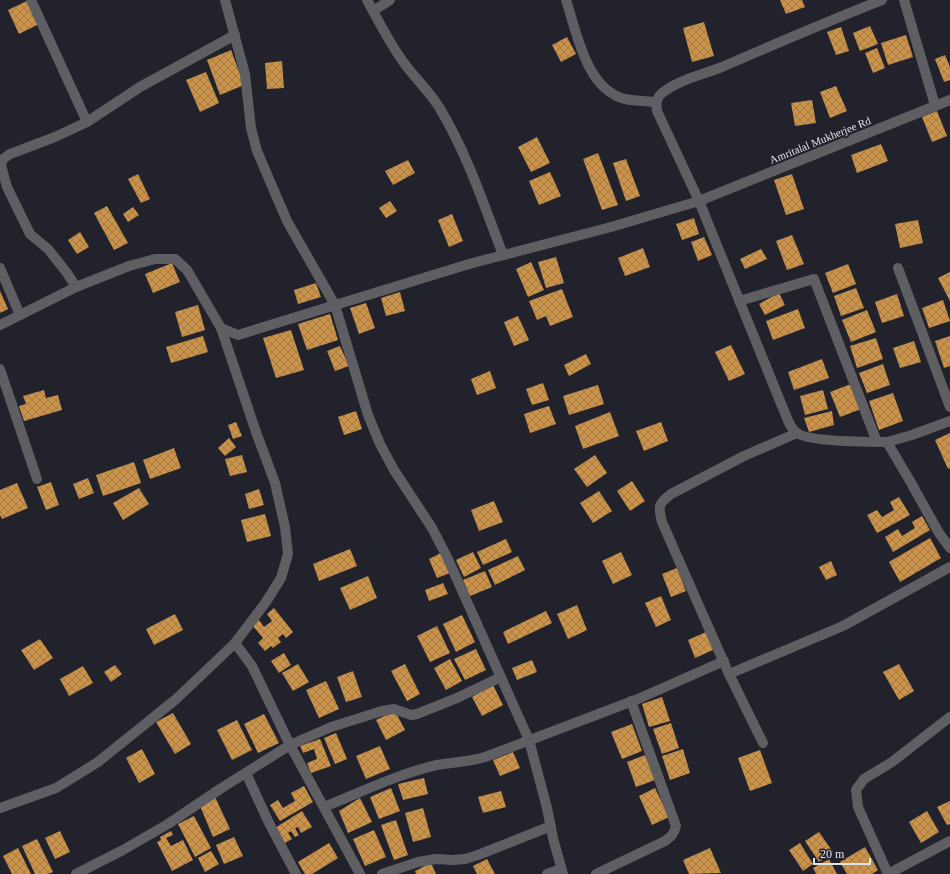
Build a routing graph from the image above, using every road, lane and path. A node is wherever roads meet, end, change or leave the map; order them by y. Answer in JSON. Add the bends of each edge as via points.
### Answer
{"nodes":[{"id":1,"x":31,"y":0,"type":"edge"},
{"id":2,"x":225,"y":0,"type":"edge"},
{"id":3,"x":367,"y":0,"type":"edge"},
{"id":4,"x":390,"y":0,"type":"edge"},
{"id":5,"x":566,"y":0,"type":"edge"},
{"id":6,"x":882,"y":0,"type":"edge"},
{"id":7,"x":904,"y":0,"type":"edge"},
{"id":8,"x":373,"y":11,"type":"junction"},
{"id":9,"x":235,"y":35,"type":"junction"},
{"id":10,"x":950,"y":100,"type":"edge"},
{"id":11,"x":656,"y":102,"type":"junction"},
{"id":12,"x":935,"y":105,"type":"junction"},
{"id":13,"x":87,"y":122,"type":"junction"},
{"id":14,"x":699,"y":201,"type":"junction"},
{"id":15,"x":503,"y":255,"type":"junction"},
{"id":16,"x":0,"y":268,"type":"edge"},
{"id":17,"x":898,"y":268,"type":"dead end"},
{"id":18,"x":76,"y":287,"type":"junction"},
{"id":19,"x":739,"y":301,"type":"junction"},
{"id":20,"x":335,"y":305,"type":"junction"},
{"id":21,"x":20,"y":315,"type":"junction"},
{"id":22,"x":0,"y":325,"type":"edge"},
{"id":23,"x":220,"y":328,"type":"junction"},
{"id":24,"x":0,"y":369,"type":"edge"},
{"id":25,"x":950,"y":407,"type":"edge"},
{"id":26,"x":950,"y":421,"type":"edge"},
{"id":27,"x":797,"y":433,"type":"junction"},
{"id":28,"x":882,"y":442,"type":"junction"},
{"id":29,"x":37,"y":479,"type":"dead end"},
{"id":30,"x":950,"y":548,"type":"edge"},
{"id":31,"x":950,"y":568,"type":"edge"},
{"id":32,"x":235,"y":643,"type":"junction"},
{"id":33,"x":724,"y":661,"type":"junction"},
{"id":34,"x":729,"y":674,"type":"junction"},
{"id":35,"x":500,"y":677,"type":"junction"},
{"id":36,"x":631,"y":701,"type":"junction"},
{"id":37,"x":950,"y":717,"type":"edge"},
{"id":38,"x":529,"y":740,"type":"junction"},
{"id":39,"x":763,"y":743,"type":"dead end"},
{"id":40,"x":290,"y":745,"type":"junction"},
{"id":41,"x":246,"y":773,"type":"junction"},
{"id":42,"x":324,"y":807,"type":"junction"},
{"id":43,"x":0,"y":808,"type":"edge"},
{"id":44,"x":551,"y":826,"type":"junction"},
{"id":45,"x":950,"y":841,"type":"edge"},
{"id":46,"x":562,"y":872,"type":"edge"},
{"id":47,"x":76,"y":874,"type":"edge"},
{"id":48,"x":296,"y":874,"type":"edge"},
{"id":49,"x":360,"y":874,"type":"edge"},
{"id":50,"x":382,"y":874,"type":"edge"},
{"id":51,"x":547,"y":874,"type":"edge"},
{"id":52,"x":596,"y":874,"type":"edge"},
{"id":53,"x":888,"y":874,"type":"edge"}],
"edges":[{"from":1,"to":13,"type":"street"},
{"from":2,"to":9,"type":"street"},
{"from":3,"to":8,"type":"street"},
{"from":4,"to":8,"type":"street"},
{"from":5,"to":11,"type":"street","via":[[584,57],[602,86],[624,99]]},
{"from":6,"to":11,"type":"street","via":[[687,80],[667,90]]},
{"from":7,"to":12,"type":"street"},
{"from":8,"to":15,"type":"street","via":[[404,63],[438,105],[454,134],[473,173]]},
{"from":9,"to":13,"type":"street","via":[[140,87]]},
{"from":9,"to":20,"type":"street","via":[[246,74],[251,128],[257,151],[287,221]]},
{"from":10,"to":12,"type":"street","name":"Amritalal Mukherjee Rd"},
{"from":11,"to":14,"type":"street","via":[[657,111]]},
{"from":12,"to":14,"type":"street","name":"Amritalal Mukherjee Rd"},
{"from":13,"to":18,"type":"street","via":[[10,154],[3,159],[1,165],[12,198],[30,234],[48,249]]},
{"from":14,"to":15,"type":"street","name":"Amritalal Mukherjee Rd"},
{"from":14,"to":19,"type":"street"},
{"from":15,"to":20,"type":"street","name":"Amritalal Mukherjee Rd"},
{"from":16,"to":21,"type":"street"},
{"from":17,"to":25,"type":"street"},
{"from":18,"to":21,"type":"street"},
{"from":18,"to":23,"type":"street","via":[[129,266],[155,259],[175,259],[186,270]]},
{"from":19,"to":27,"type":"street","via":[[782,406]]},
{"from":19,"to":28,"type":"street","via":[[814,279]]},
{"from":20,"to":23,"type":"street","name":"Amritalal Mukherjee Rd","via":[[238,335]]},
{"from":20,"to":35,"type":"street","via":[[368,415],[380,444],[447,557]]},
{"from":21,"to":22,"type":"street"},
{"from":23,"to":32,"type":"street","via":[[275,483],[288,554],[281,578]]},
{"from":24,"to":29,"type":"street"},
{"from":26,"to":28,"type":"street","via":[[912,435]]},
{"from":27,"to":28,"type":"street","via":[[838,440]]},
{"from":27,"to":33,"type":"street","via":[[738,460],[671,494],[661,502],[659,510],[662,522]]},
{"from":28,"to":30,"type":"street","via":[[910,481]]},
{"from":31,"to":34,"type":"street","via":[[843,626]]},
{"from":32,"to":40,"type":"street","via":[[252,666]]},
{"from":32,"to":43,"type":"street","via":[[175,700],[98,762],[56,788]]},
{"from":33,"to":34,"type":"street"},
{"from":33,"to":36,"type":"street"},
{"from":34,"to":39,"type":"street"},
{"from":35,"to":38,"type":"street"},
{"from":35,"to":40,"type":"street","via":[[417,714],[411,715],[394,710],[382,711]]},
{"from":36,"to":38,"type":"street"},
{"from":36,"to":52,"type":"street","via":[[676,826],[675,832],[665,841]]},
{"from":37,"to":53,"type":"street","via":[[892,762],[864,779],[856,790],[858,807]]},
{"from":38,"to":42,"type":"street","via":[[479,759],[437,765],[411,773]]},
{"from":38,"to":44,"type":"street"},
{"from":40,"to":41,"type":"street"},
{"from":40,"to":42,"type":"street"},
{"from":41,"to":47,"type":"street","via":[[168,824]]},
{"from":41,"to":48,"type":"street"},
{"from":42,"to":49,"type":"street"},
{"from":44,"to":46,"type":"street"},
{"from":44,"to":50,"type":"street","via":[[465,859],[418,862]]},
{"from":45,"to":53,"type":"street"},
{"from":46,"to":51,"type":"street"}]}
